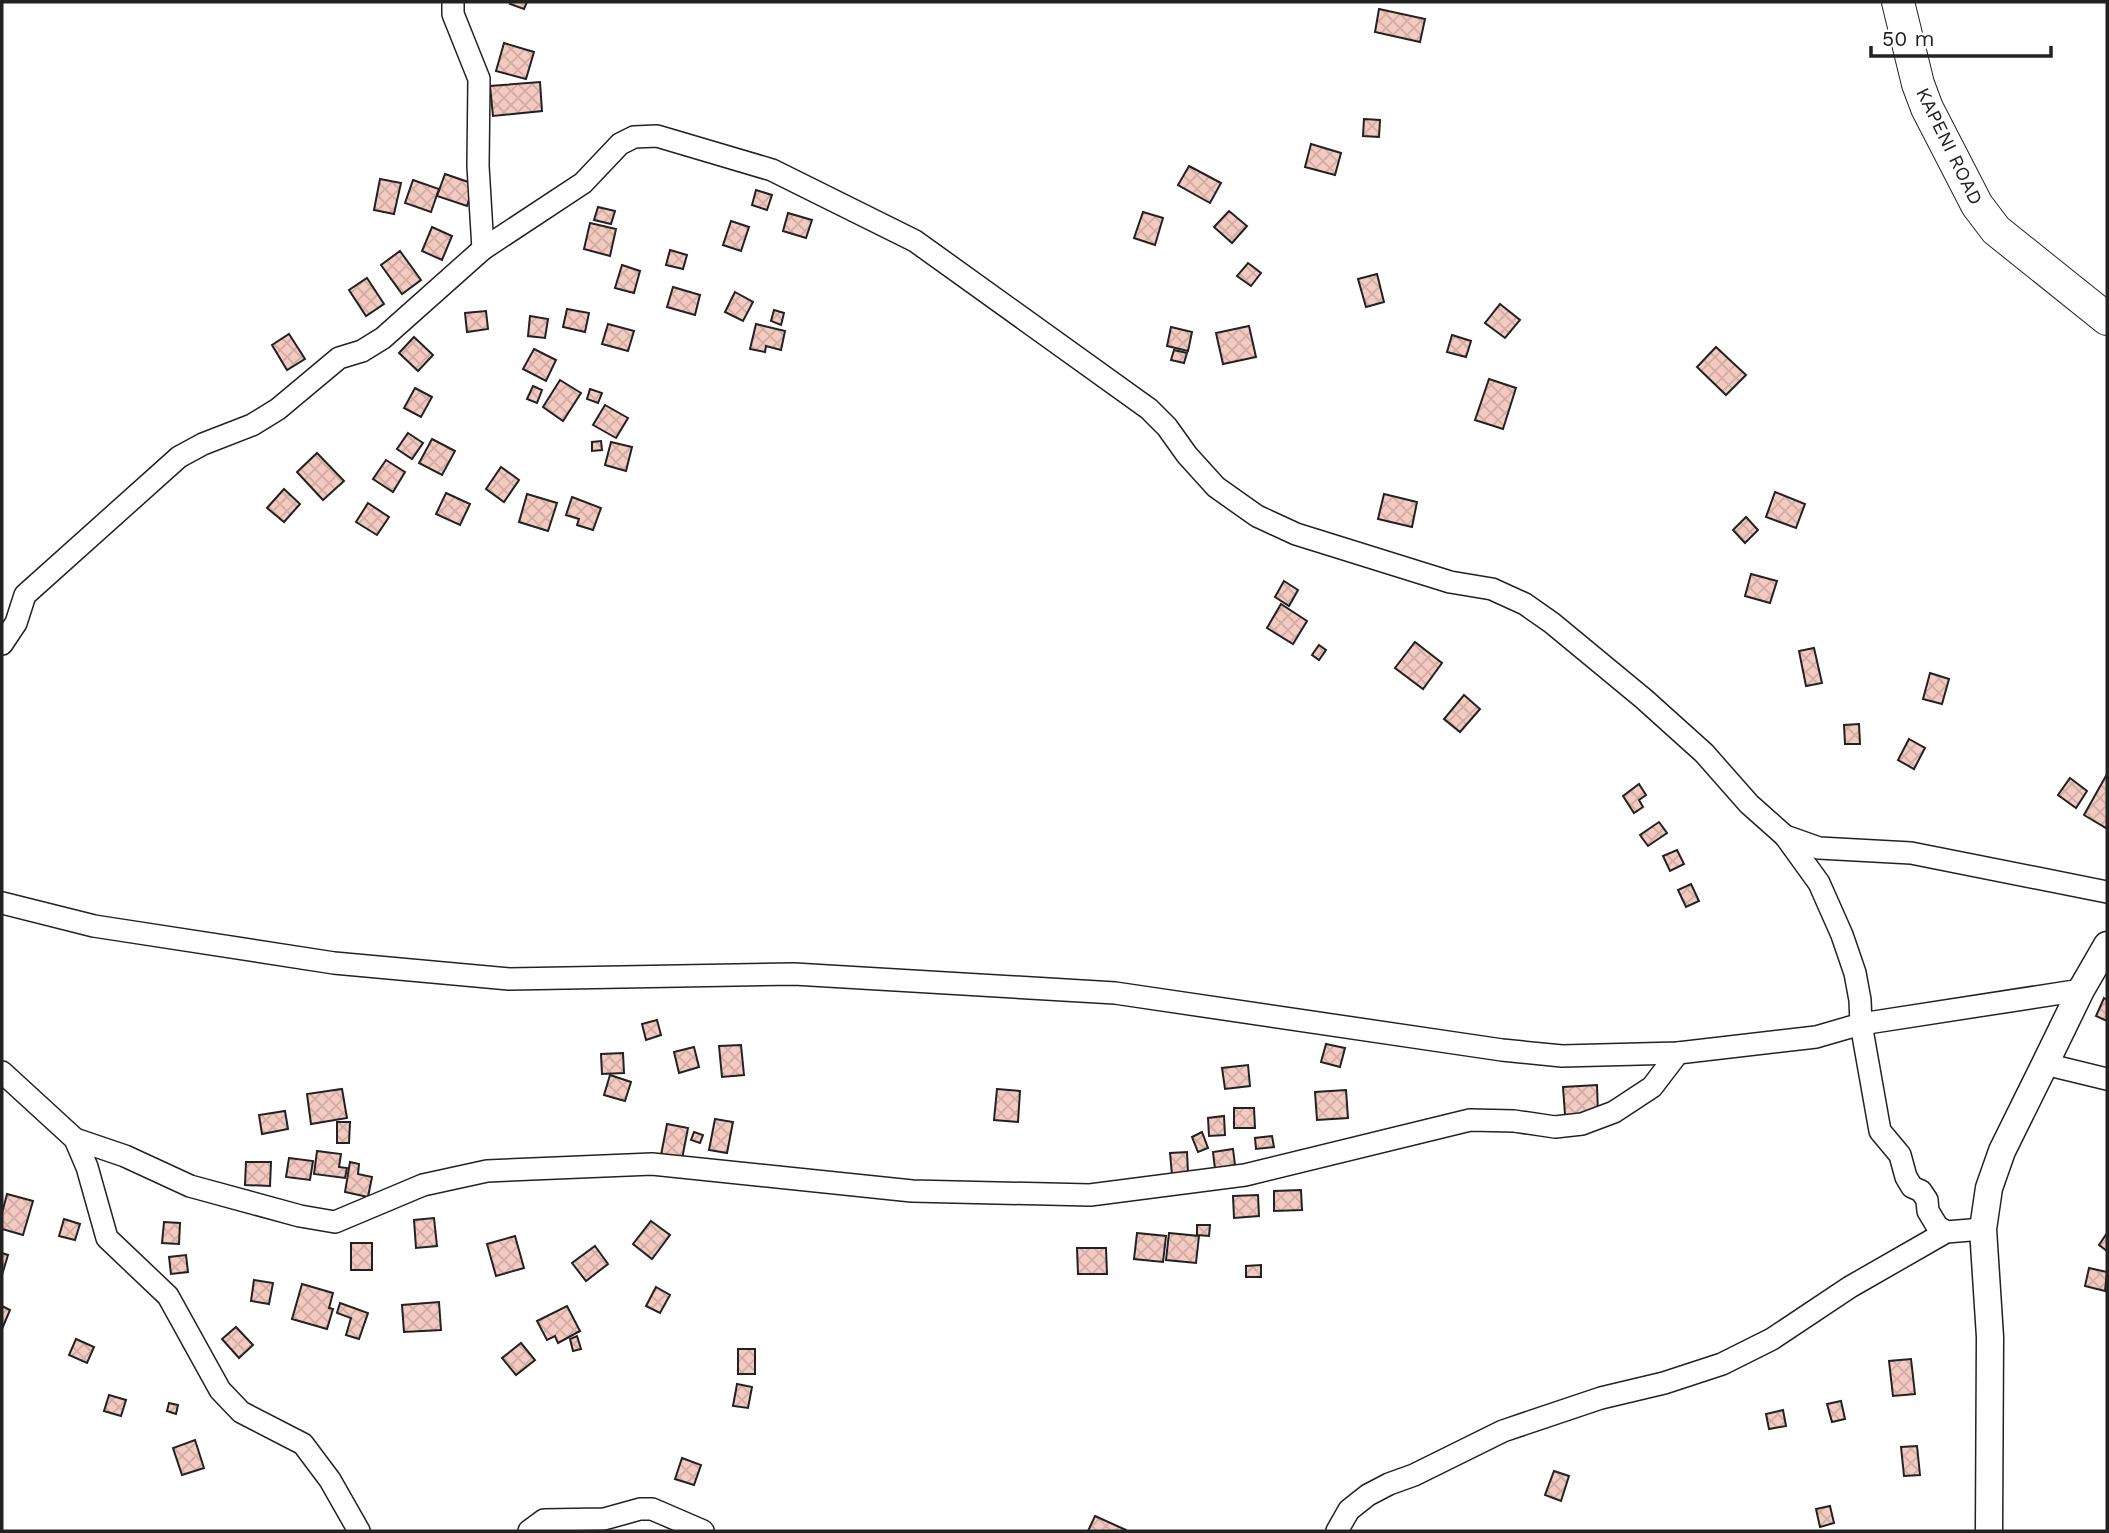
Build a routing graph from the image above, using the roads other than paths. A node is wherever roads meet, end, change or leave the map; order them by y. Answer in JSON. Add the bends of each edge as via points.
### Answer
{"nodes":[{"id":1,"x":453,"y":2,"type":"edge"},
{"id":2,"x":1898,"y":2,"type":"edge"},
{"id":3,"x":483,"y":249,"type":"junction"},
{"id":4,"x":2107,"y":319,"type":"edge"},
{"id":5,"x":2,"y":644,"type":"edge"},
{"id":6,"x":1785,"y":836,"type":"junction"},
{"id":7,"x":2107,"y":892,"type":"edge"},
{"id":8,"x":2,"y":902,"type":"edge"},
{"id":9,"x":2107,"y":945,"type":"edge"},
{"id":10,"x":2081,"y":990,"type":"junction"},
{"id":11,"x":1861,"y":1024,"type":"junction"},
{"id":12,"x":1678,"y":1053,"type":"junction"},
{"id":13,"x":2045,"y":1063,"type":"junction"},
{"id":14,"x":2,"y":1072,"type":"edge"},
{"id":15,"x":2107,"y":1079,"type":"edge"},
{"id":16,"x":75,"y":1139,"type":"junction"},
{"id":17,"x":1983,"y":1229,"type":"junction"},
{"id":18,"x":1945,"y":1232,"type":"junction"},
{"id":19,"x":359,"y":1531,"type":"edge"},
{"id":20,"x":529,"y":1531,"type":"edge"},
{"id":21,"x":703,"y":1531,"type":"edge"},
{"id":22,"x":1337,"y":1531,"type":"edge"},
{"id":23,"x":1989,"y":1531,"type":"edge"}],
"edges":[{"from":1,"to":3,"type":"street","via":[[453,15],[480,79],[478,166]]},
{"from":2,"to":4,"type":"main road","name":"KAPENI ROAD","via":[[1927,108],[1977,205],[1996,230]]},
{"from":3,"to":5,"type":"street","via":[[383,338],[339,358],[252,425],[179,457],[26,595]]},
{"from":3,"to":6,"type":"street","via":[[583,183],[620,144],[634,136],[657,136],[772,170],[915,241],[1149,409],[1216,487],[1257,516],[1296,534],[1450,582],[1492,589],[1525,604],[1664,717]]},
{"from":6,"to":7,"type":"street","via":[[1819,848],[1911,853]]},
{"from":6,"to":11,"type":"street","via":[[1819,883],[1842,934],[1855,973]]},
{"from":8,"to":12,"type":"street","via":[[94,926],[334,963],[509,979],[794,974],[1115,993],[1502,1050],[1562,1056]]},
{"from":9,"to":10,"type":"street"},
{"from":10,"to":11,"type":"street"},
{"from":10,"to":13,"type":"street"},
{"from":11,"to":12,"type":"street","via":[[1816,1037]]},
{"from":11,"to":18,"type":"street","via":[[1880,1130],[1900,1155],[1912,1187],[1921,1191],[1928,1211]]},
{"from":12,"to":16,"type":"street","via":[[1653,1087],[1614,1112],[1582,1124],[1470,1120],[1245,1175],[1090,1195],[912,1191],[652,1164],[487,1171],[423,1185],[335,1222],[190,1186]]},
{"from":13,"to":15,"type":"street"},
{"from":13,"to":17,"type":"street","via":[[2002,1151],[1989,1188]]},
{"from":14,"to":16,"type":"street"},
{"from":16,"to":19,"type":"street","via":[[88,1167],[107,1238],[168,1296],[220,1390],[241,1412],[303,1444]]},
{"from":17,"to":18,"type":"street"},
{"from":17,"to":23,"type":"street","via":[[1990,1337]]},
{"from":18,"to":22,"type":"street","via":[[1772,1339],[1722,1364],[1503,1431],[1368,1495],[1349,1510]]},
{"from":20,"to":21,"type":"street","via":[[544,1520],[604,1518],[640,1508],[666,1513]]}]}
